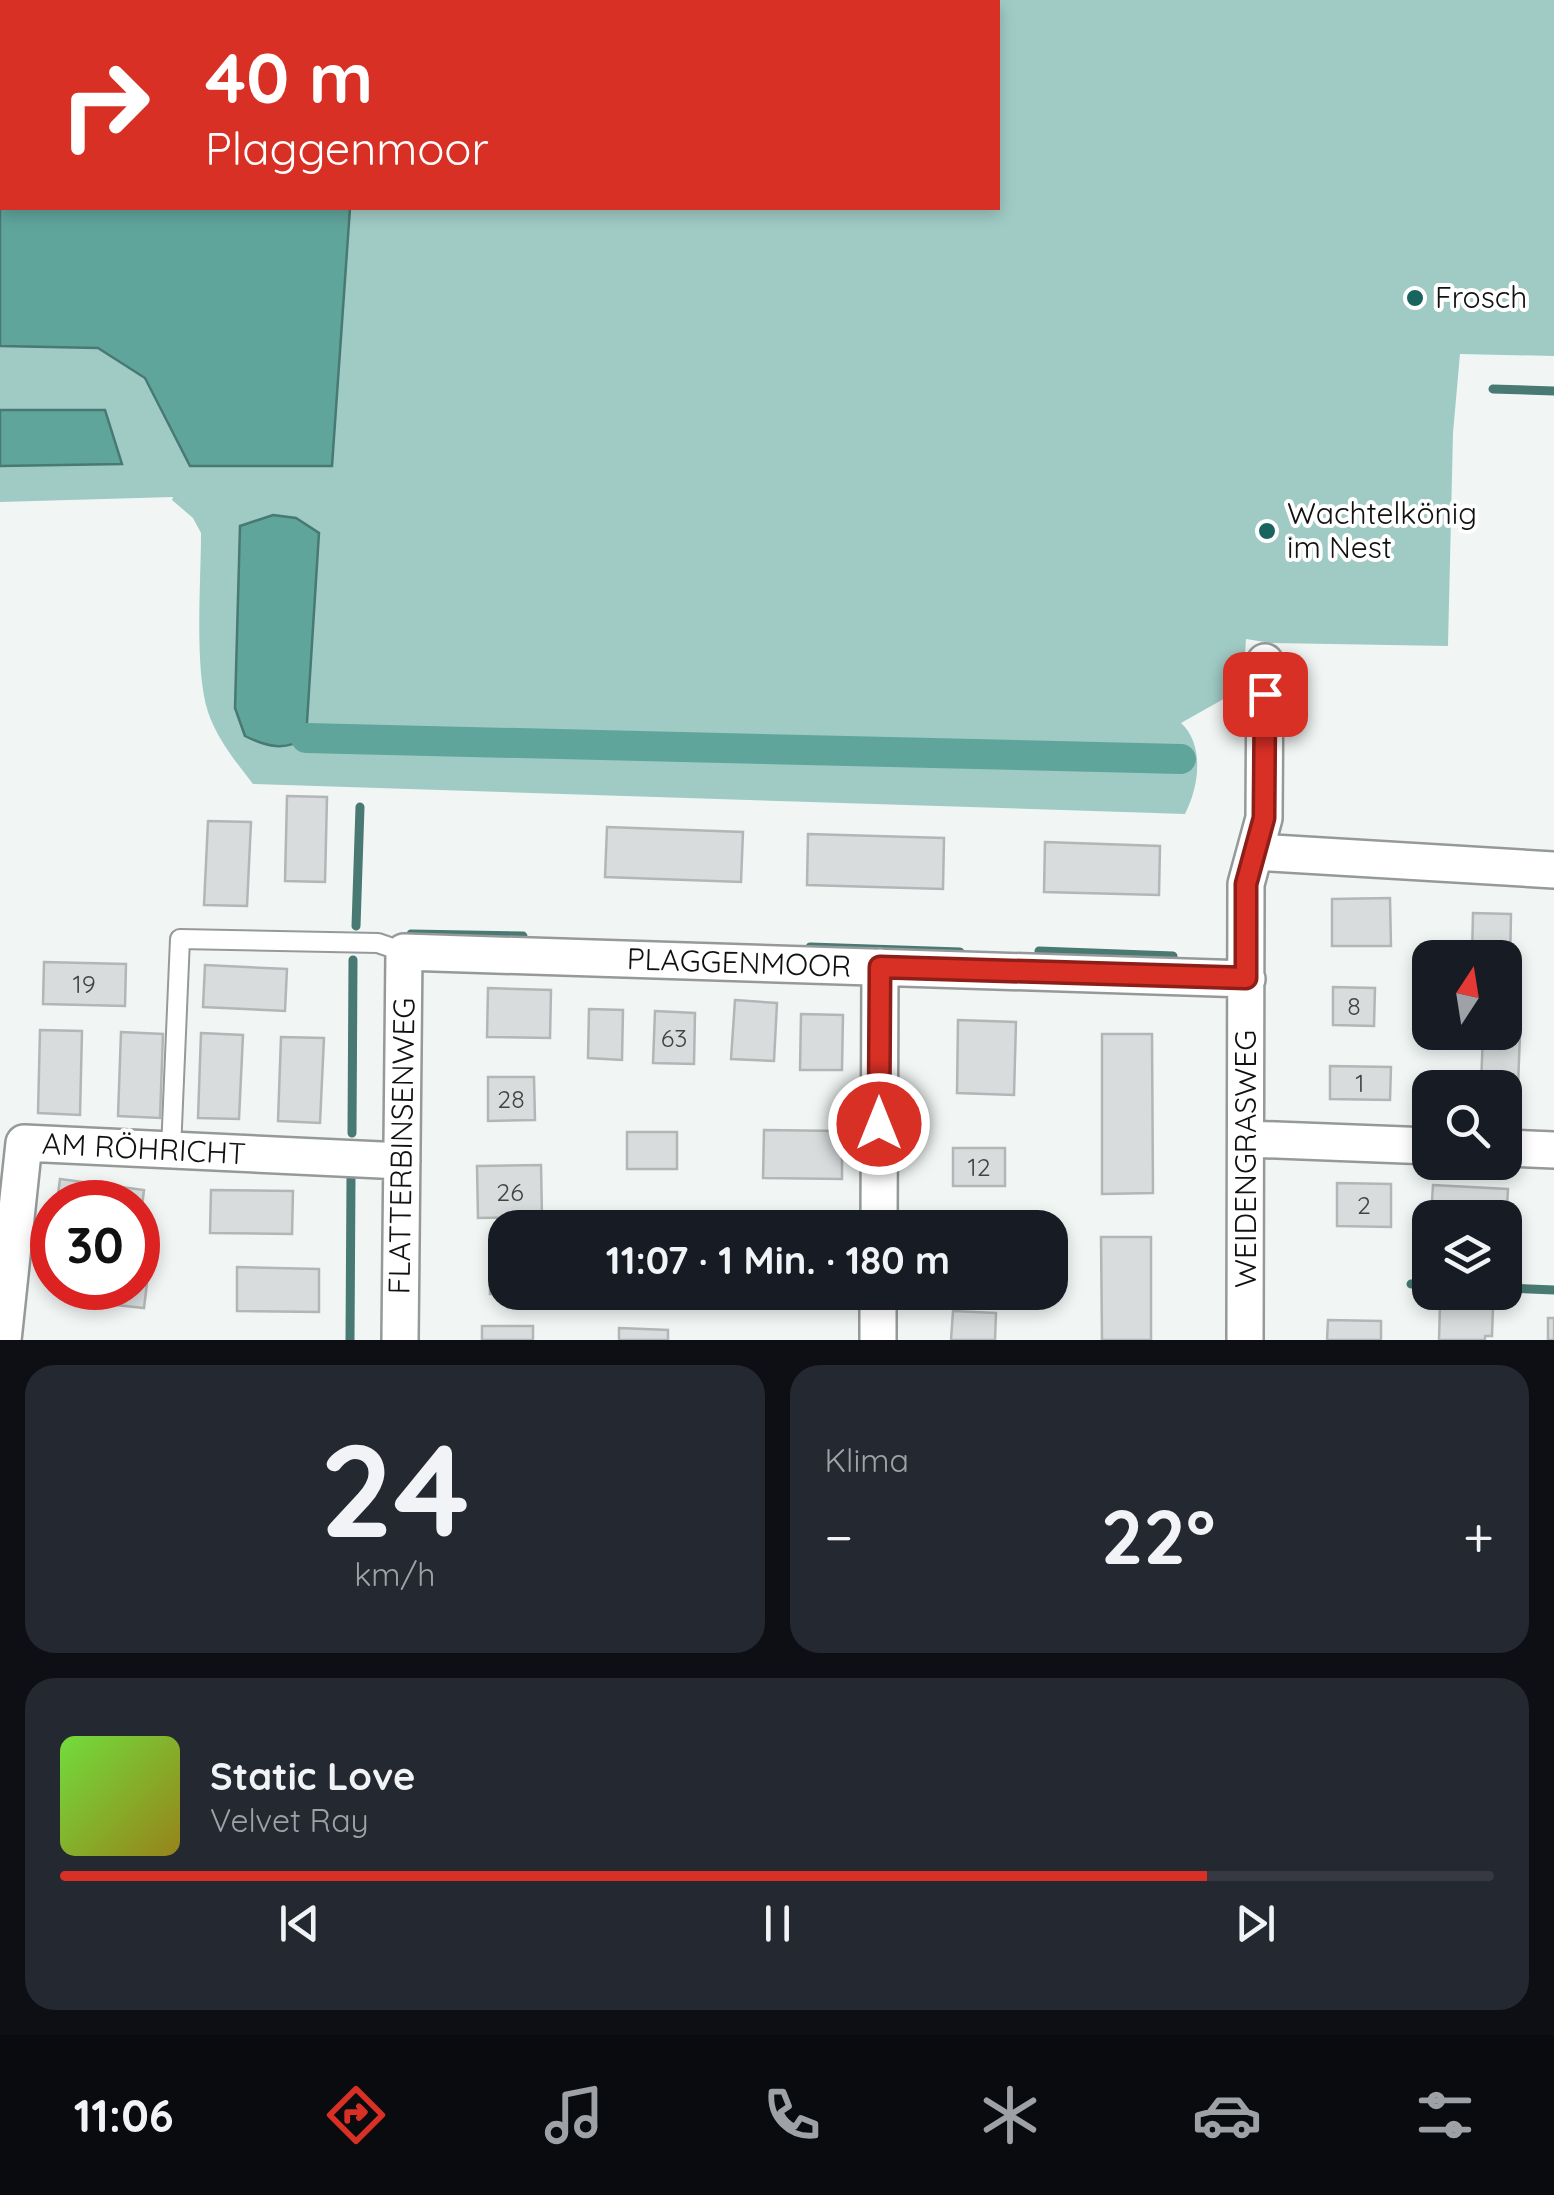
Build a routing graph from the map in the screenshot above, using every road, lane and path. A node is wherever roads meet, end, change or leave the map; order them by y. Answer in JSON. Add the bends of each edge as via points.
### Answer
{"nodes":[{"id":1,"x":1265,"y":662,"type":"dead end"},
{"id":2,"x":1255,"y":852,"type":"junction"},
{"id":3,"x":1554,"y":870,"type":"edge"},
{"id":4,"x":404,"y":952,"type":"junction"},
{"id":5,"x":880,"y":967,"type":"junction"},
{"id":6,"x":1246,"y":978,"type":"junction"},
{"id":7,"x":1248,"y":1139,"type":"junction"},
{"id":8,"x":1412,"y":1145,"type":"edge"},
{"id":9,"x":1522,"y":1149,"type":"edge"},
{"id":10,"x":171,"y":1150,"type":"junction"},
{"id":11,"x":1554,"y":1150,"type":"edge"},
{"id":12,"x":402,"y":1161,"type":"junction"},
{"id":13,"x":878,"y":1210,"type":"edge"},
{"id":14,"x":878,"y":1310,"type":"edge"},
{"id":15,"x":3,"y":1340,"type":"edge"},
{"id":16,"x":400,"y":1340,"type":"edge"},
{"id":17,"x":878,"y":1340,"type":"edge"},
{"id":18,"x":1246,"y":1340,"type":"edge"}],
"edges":[{"from":1,"to":2,"type":"street","via":[[1264,818]]},
{"from":2,"to":3,"type":"street"},
{"from":2,"to":6,"type":"street","via":[[1246,884]]},
{"from":4,"to":5,"type":"street","name":"PLAGGENMOOR"},
{"from":4,"to":10,"type":"lane","via":[[378,943],[180,939]]},
{"from":4,"to":12,"type":"street","name":"FLATTERBINSENWEG"},
{"from":5,"to":6,"type":"street","name":"PLAGGENMOOR"},
{"from":5,"to":13,"type":"street"},
{"from":6,"to":7,"type":"street","name":"WEIDENGRASWEG"},
{"from":7,"to":8,"type":"street"},
{"from":7,"to":18,"type":"street","name":"WEIDENGRASWEG"},
{"from":9,"to":11,"type":"street"},
{"from":10,"to":12,"type":"street","name":"AM RÖHRICHT"},
{"from":10,"to":15,"type":"street","name":"AM RÖHRICHT","via":[[24,1143]]},
{"from":12,"to":16,"type":"street","name":"FLATTERBINSENWEG"},
{"from":14,"to":17,"type":"street"}]}
